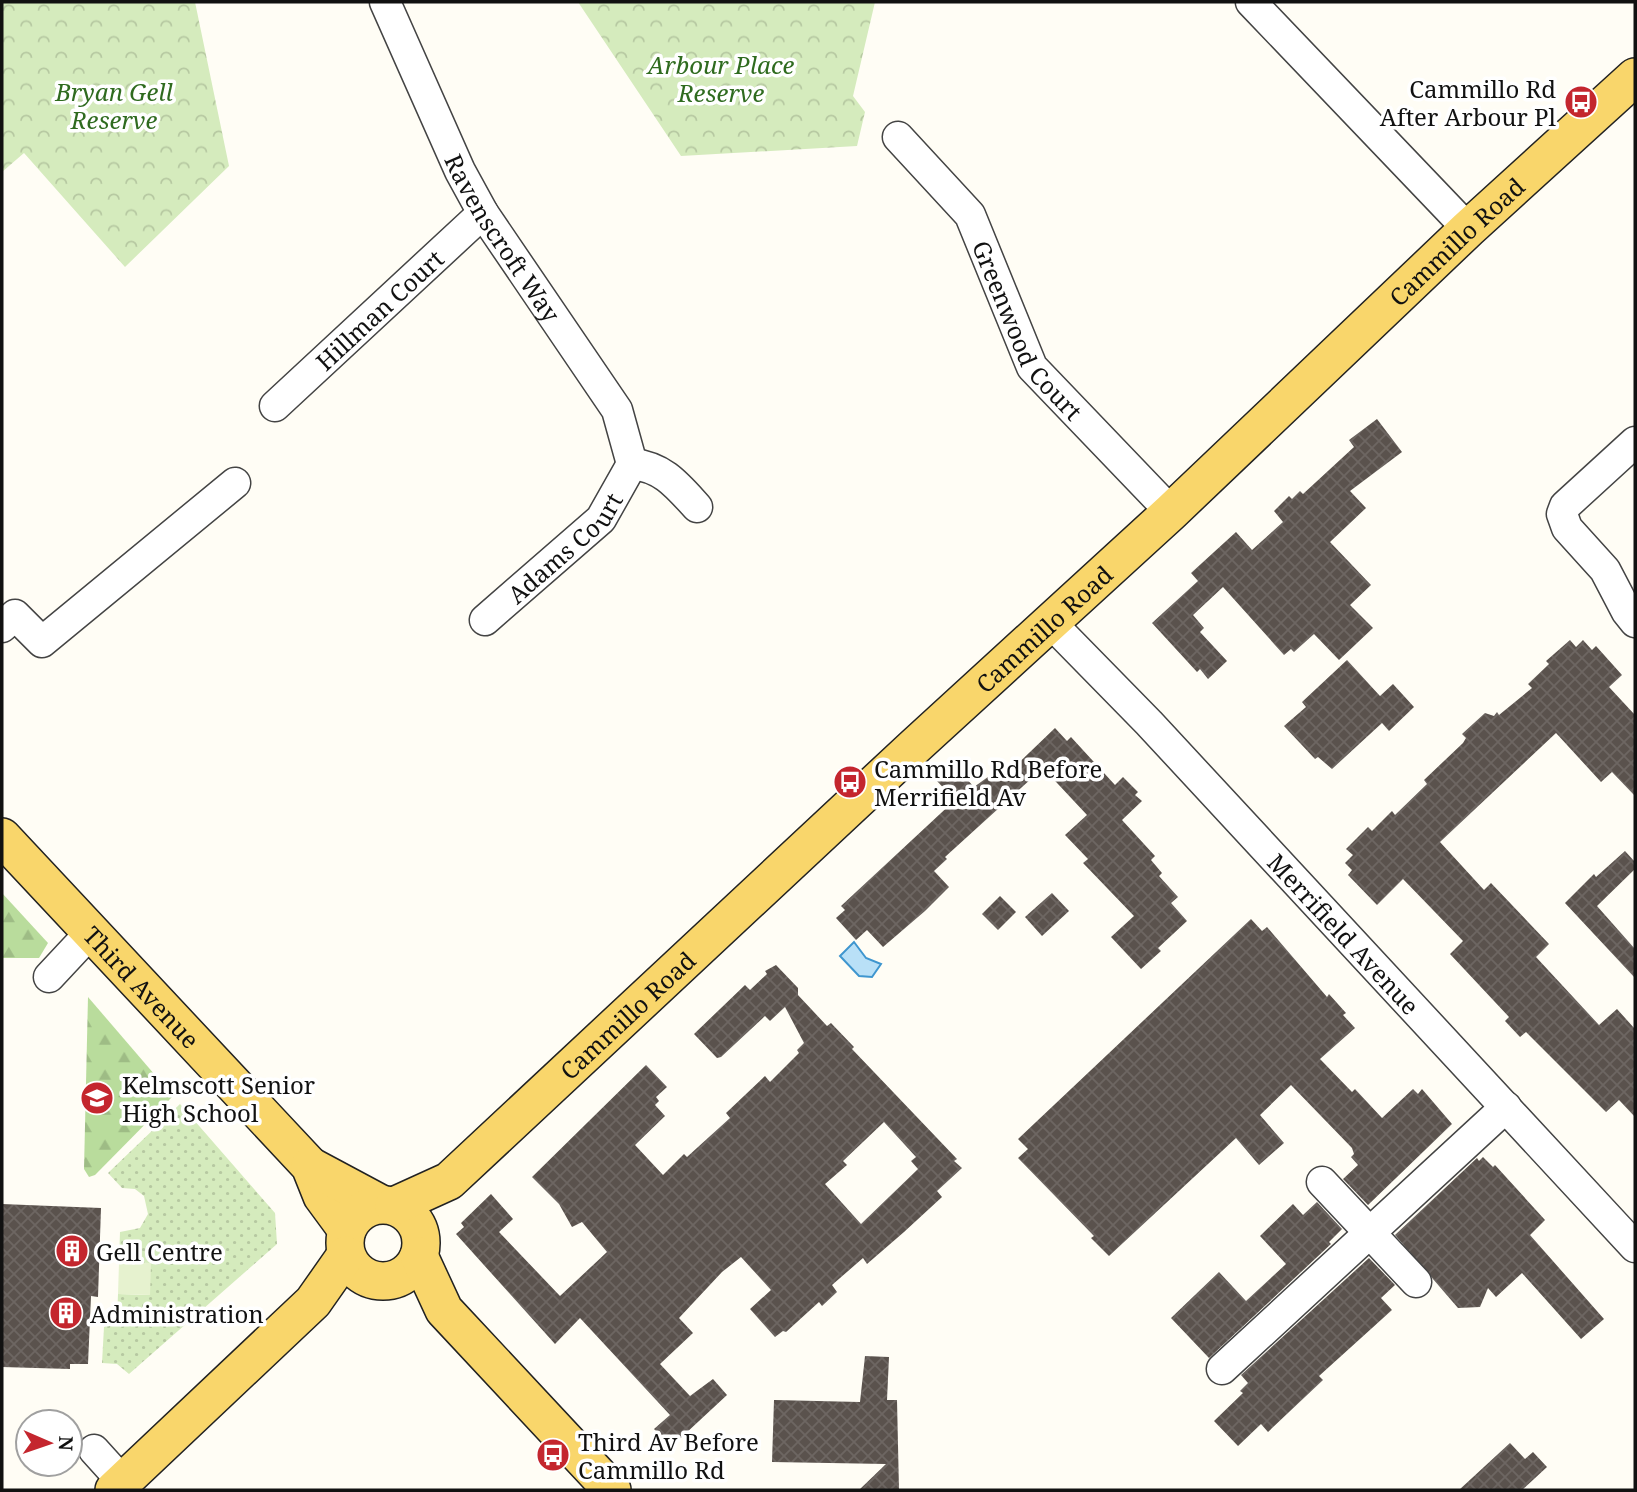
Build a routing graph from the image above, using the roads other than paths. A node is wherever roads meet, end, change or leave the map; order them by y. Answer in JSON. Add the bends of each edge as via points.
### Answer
{"nodes":[{"id":1,"x":385,"y":2,"type":"edge"},
{"id":2,"x":1251,"y":2,"type":"edge"},
{"id":3,"x":1635,"y":77,"type":"edge"},
{"id":4,"x":898,"y":136,"type":"dead end"},
{"id":5,"x":483,"y":213,"type":"junction"},
{"id":6,"x":1468,"y":229,"type":"junction"},
{"id":7,"x":275,"y":406,"type":"dead end"},
{"id":8,"x":1635,"y":442,"type":"edge"},
{"id":9,"x":632,"y":464,"type":"junction"},
{"id":10,"x":235,"y":484,"type":"dead end"},
{"id":11,"x":697,"y":507,"type":"dead end"},
{"id":12,"x":1171,"y":512,"type":"junction"},
{"id":13,"x":1631,"y":617,"type":"edge"},
{"id":14,"x":485,"y":620,"type":"dead end"},
{"id":15,"x":1051,"y":623,"type":"junction"},
{"id":16,"x":2,"y":627,"type":"edge"},
{"id":17,"x":2,"y":837,"type":"edge"},
{"id":18,"x":92,"y":931,"type":"junction"},
{"id":19,"x":49,"y":977,"type":"dead end"},
{"id":20,"x":1506,"y":1107,"type":"junction"},
{"id":21,"x":310,"y":1166,"type":"junction"},
{"id":22,"x":449,"y":1181,"type":"junction"},
{"id":23,"x":1322,"y":1182,"type":"dead end"},
{"id":24,"x":388,"y":1205,"type":"junction"},
{"id":25,"x":1370,"y":1233,"type":"junction"},
{"id":26,"x":420,"y":1246,"type":"junction"},
{"id":27,"x":1635,"y":1247,"type":"edge"},
{"id":28,"x":362,"y":1261,"type":"junction"},
{"id":29,"x":1416,"y":1282,"type":"dead end"},
{"id":30,"x":444,"y":1310,"type":"junction"},
{"id":31,"x":1222,"y":1369,"type":"dead end"},
{"id":32,"x":94,"y":1450,"type":"dead end"},
{"id":33,"x":118,"y":1486,"type":"edge"},
{"id":34,"x":612,"y":1490,"type":"edge"}],
"edges":[{"from":1,"to":5,"type":"street","name":"Ravenscroft Way","via":[[460,172]]},
{"from":2,"to":6,"type":"street"},
{"from":3,"to":6,"type":"main road","name":"Cammillo Road"},
{"from":4,"to":12,"type":"street","name":"Greenwood Court","via":[[970,215],[1032,367]]},
{"from":5,"to":7,"type":"street","name":"Hillman Court"},
{"from":5,"to":9,"type":"street","name":"Ravenscroft Way","via":[[617,410]]},
{"from":6,"to":12,"type":"main road","name":"Cammillo Road"},
{"from":8,"to":13,"type":"street","via":[[1565,506],[1562,514],[1567,528],[1605,570]]},
{"from":9,"to":11,"type":"street","via":[[651,466],[665,474]]},
{"from":9,"to":14,"type":"street","name":"Adams Court","via":[[601,519]]},
{"from":10,"to":16,"type":"street","via":[[42,642],[15,615]]},
{"from":12,"to":15,"type":"main road","name":"Cammillo Road"},
{"from":15,"to":20,"type":"street","name":"Merrifield Avenue"},
{"from":15,"to":22,"type":"main road","name":"Cammillo Road"},
{"from":17,"to":18,"type":"main road","name":"Third Avenue"},
{"from":18,"to":19,"type":"street"},
{"from":18,"to":21,"type":"main road","name":"Third Avenue"},
{"from":20,"to":25,"type":"street"},
{"from":20,"to":27,"type":"street","name":"Merrifield Avenue"},
{"from":21,"to":24,"type":"main road","name":"Third Avenue"},
{"from":21,"to":28,"type":"main road","name":"Third Avenue","via":[[322,1196]]},
{"from":22,"to":24,"type":"main road","name":"Cammillo Road"},
{"from":22,"to":26,"type":"main road","name":"Cammillo Road"},
{"from":23,"to":25,"type":"street"},
{"from":24,"to":26,"type":"main road","via":[[411,1217]]},
{"from":24,"to":28,"type":"main road","via":[[358,1213]]},
{"from":25,"to":29,"type":"street"},
{"from":25,"to":31,"type":"street"},
{"from":26,"to":28,"type":"main road","via":[[407,1273]]},
{"from":26,"to":30,"type":"main road","name":"Third Avenue"},
{"from":28,"to":30,"type":"main road","name":"Third Avenue"},
{"from":28,"to":33,"type":"main road"},
{"from":30,"to":34,"type":"main road","name":"Third Avenue"},
{"from":32,"to":33,"type":"street"}]}
